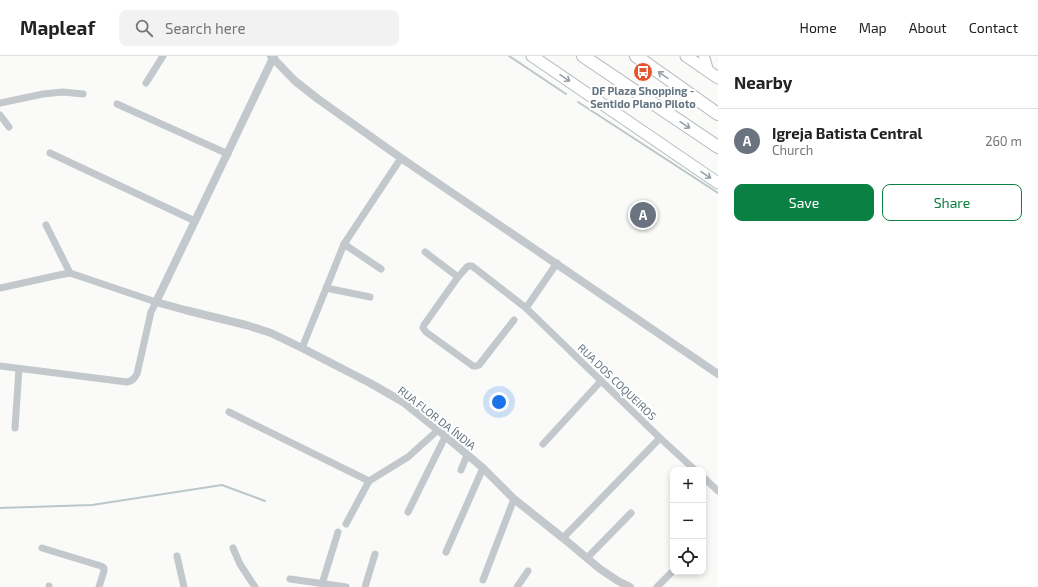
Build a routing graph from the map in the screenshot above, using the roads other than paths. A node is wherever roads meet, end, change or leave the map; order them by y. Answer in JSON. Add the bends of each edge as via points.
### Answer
{"nodes":[{"id":1,"x":163,"y":56,"type":"edge"},
{"id":2,"x":273,"y":56,"type":"edge"},
{"id":3,"x":532,"y":56,"type":"edge"},
{"id":4,"x":583,"y":56,"type":"edge"},
{"id":5,"x":636,"y":56,"type":"edge"},
{"id":6,"x":686,"y":56,"type":"edge"},
{"id":7,"x":704,"y":56,"type":"edge"},
{"id":8,"x":708,"y":70,"type":"junction"},
{"id":9,"x":718,"y":78,"type":"edge"},
{"id":10,"x":146,"y":83,"type":"dead end"},
{"id":11,"x":83,"y":94,"type":"dead end"},
{"id":12,"x":0,"y":103,"type":"edge"},
{"id":13,"x":118,"y":104,"type":"dead end"},
{"id":14,"x":718,"y":114,"type":"edge"},
{"id":15,"x":0,"y":115,"type":"edge"},
{"id":16,"x":8,"y":127,"type":"dead end"},
{"id":17,"x":718,"y":147,"type":"edge"},
{"id":18,"x":50,"y":154,"type":"dead end"},
{"id":19,"x":228,"y":154,"type":"junction"},
{"id":20,"x":401,"y":158,"type":"junction"},
{"id":21,"x":718,"y":183,"type":"edge"},
{"id":22,"x":195,"y":221,"type":"junction"},
{"id":23,"x":46,"y":225,"type":"dead end"},
{"id":24,"x":344,"y":244,"type":"junction"},
{"id":25,"x":425,"y":252,"type":"dead end"},
{"id":26,"x":557,"y":263,"type":"junction"},
{"id":27,"x":381,"y":269,"type":"dead end"},
{"id":28,"x":70,"y":273,"type":"junction"},
{"id":29,"x":458,"y":277,"type":"junction"},
{"id":30,"x":0,"y":288,"type":"edge"},
{"id":31,"x":326,"y":288,"type":"junction"},
{"id":32,"x":370,"y":297,"type":"dead end"},
{"id":33,"x":156,"y":302,"type":"junction"},
{"id":34,"x":526,"y":308,"type":"junction"},
{"id":35,"x":514,"y":320,"type":"dead end"},
{"id":36,"x":302,"y":348,"type":"junction"},
{"id":37,"x":0,"y":366,"type":"edge"},
{"id":38,"x":19,"y":369,"type":"junction"},
{"id":39,"x":718,"y":374,"type":"edge"},
{"id":40,"x":601,"y":381,"type":"junction"},
{"id":41,"x":229,"y":412,"type":"dead end"},
{"id":42,"x":15,"y":428,"type":"dead end"},
{"id":43,"x":438,"y":430,"type":"junction"},
{"id":44,"x":445,"y":437,"type":"junction"},
{"id":45,"x":660,"y":438,"type":"junction"},
{"id":46,"x":543,"y":444,"type":"dead end"},
{"id":47,"x":467,"y":455,"type":"junction"},
{"id":48,"x":692,"y":467,"type":"edge"},
{"id":49,"x":482,"y":468,"type":"junction"},
{"id":50,"x":461,"y":470,"type":"dead end"},
{"id":51,"x":369,"y":480,"type":"junction"},
{"id":52,"x":706,"y":481,"type":"edge"},
{"id":53,"x":718,"y":491,"type":"edge"},
{"id":54,"x":514,"y":499,"type":"junction"},
{"id":55,"x":408,"y":512,"type":"dead end"},
{"id":56,"x":631,"y":512,"type":"dead end"},
{"id":57,"x":346,"y":524,"type":"dead end"},
{"id":58,"x":338,"y":532,"type":"dead end"},
{"id":59,"x":563,"y":538,"type":"junction"},
{"id":60,"x":42,"y":548,"type":"dead end"},
{"id":61,"x":233,"y":548,"type":"dead end"},
{"id":62,"x":446,"y":552,"type":"dead end"},
{"id":63,"x":375,"y":554,"type":"dead end"},
{"id":64,"x":178,"y":556,"type":"dead end"},
{"id":65,"x":587,"y":558,"type":"junction"},
{"id":66,"x":528,"y":571,"type":"dead end"},
{"id":67,"x":670,"y":574,"type":"edge"},
{"id":68,"x":290,"y":579,"type":"dead end"},
{"id":69,"x":483,"y":580,"type":"dead end"},
{"id":70,"x":322,"y":584,"type":"junction"},
{"id":71,"x":99,"y":587,"type":"edge"},
{"id":72,"x":184,"y":587,"type":"edge"},
{"id":73,"x":255,"y":587,"type":"edge"},
{"id":74,"x":346,"y":587,"type":"edge"},
{"id":75,"x":365,"y":587,"type":"edge"},
{"id":76,"x":517,"y":587,"type":"edge"},
{"id":77,"x":630,"y":587,"type":"edge"},
{"id":78,"x":657,"y":587,"type":"edge"}],
"edges":[{"from":1,"to":10,"type":"street"},
{"from":2,"to":19,"type":"street"},
{"from":2,"to":20,"type":"street","via":[[295,82]]},
{"from":3,"to":21,"type":"main road","one_way":true},
{"from":4,"to":17,"type":"highway","one_way":true},
{"from":14,"to":5,"type":"highway","one_way":true},
{"from":6,"to":8,"type":"main road"},
{"from":7,"to":8,"type":"main road"},
{"from":8,"to":9,"type":"main road"},
{"from":11,"to":12,"type":"street","via":[[63,92]]},
{"from":13,"to":19,"type":"street"},
{"from":15,"to":16,"type":"street"},
{"from":18,"to":22,"type":"street"},
{"from":19,"to":22,"type":"street"},
{"from":20,"to":24,"type":"street"},
{"from":20,"to":26,"type":"street"},
{"from":22,"to":33,"type":"street"},
{"from":23,"to":28,"type":"street"},
{"from":24,"to":27,"type":"street"},
{"from":24,"to":31,"type":"street"},
{"from":25,"to":29,"type":"street"},
{"from":26,"to":34,"type":"street"},
{"from":26,"to":39,"type":"street"},
{"from":28,"to":30,"type":"street"},
{"from":28,"to":33,"type":"street"},
{"from":29,"to":34,"type":"street","name":"RUA DOS COQUEIROS","via":[[466,267],[472,266]]},
{"from":29,"to":35,"type":"street","via":[[424,325],[426,332],[476,366]]},
{"from":31,"to":32,"type":"street"},
{"from":31,"to":36,"type":"street"},
{"from":33,"to":36,"type":"street","name":"RUA FLOR DA ÍNDIA","via":[[271,333]]},
{"from":33,"to":38,"type":"street","via":[[151,312],[137,374],[132,381]]},
{"from":34,"to":40,"type":"street","name":"RUA DOS COQUEIROS"},
{"from":36,"to":43,"type":"street","name":"RUA FLOR DA ÍNDIA","via":[[402,402]]},
{"from":37,"to":38,"type":"street"},
{"from":38,"to":42,"type":"street"},
{"from":40,"to":45,"type":"street","name":"RUA DOS COQUEIROS"},
{"from":40,"to":46,"type":"street"},
{"from":41,"to":51,"type":"street"},
{"from":43,"to":44,"type":"street","name":"RUA FLOR DA ÍNDIA"},
{"from":43,"to":51,"type":"street","via":[[408,457]]},
{"from":44,"to":47,"type":"street","name":"RUA FLOR DA ÍNDIA"},
{"from":44,"to":55,"type":"street"},
{"from":45,"to":48,"type":"street","name":"RUA DOS COQUEIROS"},
{"from":45,"to":59,"type":"street"},
{"from":47,"to":49,"type":"street","name":"RUA FLOR DA ÍNDIA"},
{"from":47,"to":50,"type":"street"},
{"from":49,"to":54,"type":"street","name":"RUA FLOR DA ÍNDIA"},
{"from":49,"to":62,"type":"street"},
{"from":51,"to":57,"type":"street"},
{"from":52,"to":53,"type":"street"},
{"from":54,"to":59,"type":"street","name":"RUA FLOR DA ÍNDIA"},
{"from":54,"to":69,"type":"street"},
{"from":56,"to":65,"type":"street"},
{"from":58,"to":70,"type":"street"},
{"from":59,"to":65,"type":"street","name":"RUA FLOR DA ÍNDIA"},
{"from":60,"to":71,"type":"street","via":[[104,568]]},
{"from":61,"to":73,"type":"street"},
{"from":63,"to":75,"type":"street"},
{"from":64,"to":72,"type":"street"},
{"from":65,"to":77,"type":"street","name":"RUA FLOR DA ÍNDIA"},
{"from":66,"to":76,"type":"street"},
{"from":67,"to":78,"type":"street"},
{"from":68,"to":70,"type":"street"},
{"from":70,"to":74,"type":"street"}]}
